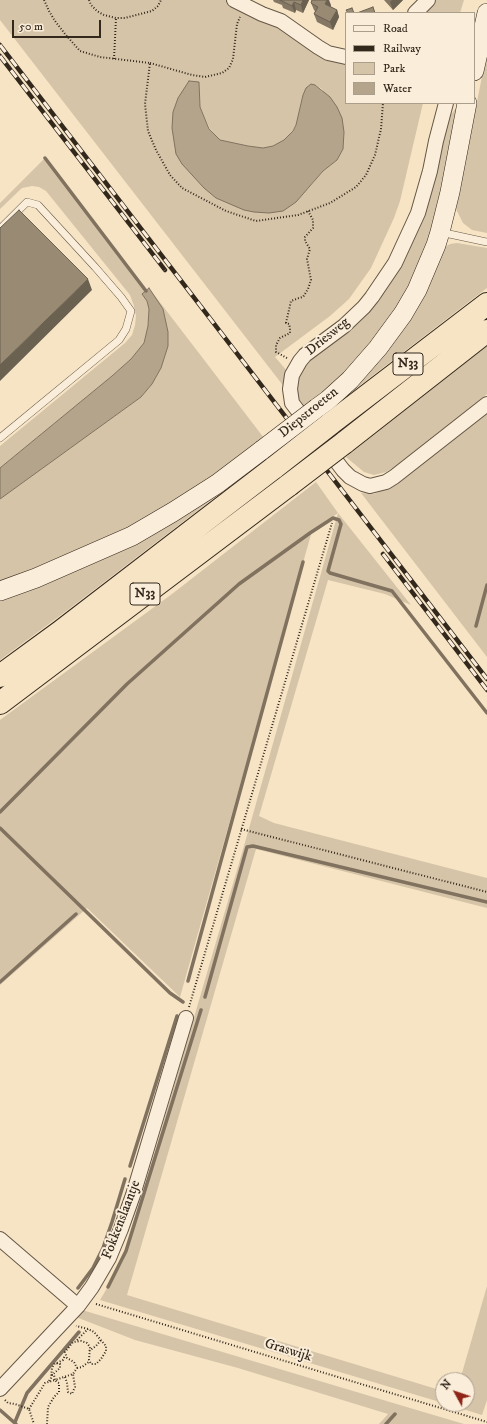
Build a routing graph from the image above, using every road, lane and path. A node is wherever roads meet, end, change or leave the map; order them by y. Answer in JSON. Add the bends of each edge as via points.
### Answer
{"nodes":[{"id":1,"x":44,"y":0,"type":"edge"},
{"id":2,"x":89,"y":0,"type":"edge"},
{"id":3,"x":162,"y":0,"type":"edge"},
{"id":4,"x":428,"y":0,"type":"edge"},
{"id":5,"x":239,"y":3,"type":"edge"},
{"id":6,"x":416,"y":12,"type":"edge"},
{"id":7,"x":487,"y":13,"type":"edge"},
{"id":8,"x":116,"y":18,"type":"junction"},
{"id":9,"x":345,"y":57,"type":"edge"},
{"id":10,"x":114,"y":59,"type":"junction"},
{"id":11,"x":150,"y":63,"type":"junction"},
{"id":12,"x":475,"y":67,"type":"edge"},
{"id":13,"x":382,"y":104,"type":"edge"},
{"id":14,"x":446,"y":104,"type":"edge"},
{"id":15,"x":467,"y":104,"type":"edge"},
{"id":16,"x":308,"y":211,"type":"junction"},
{"id":17,"x":0,"y":229,"type":"edge"},
{"id":18,"x":440,"y":232,"type":"junction"},
{"id":19,"x":487,"y":242,"type":"edge"},
{"id":20,"x":487,"y":304,"type":"edge"},
{"id":21,"x":487,"y":331,"type":"edge"},
{"id":22,"x":276,"y":352,"type":"dead end"},
{"id":23,"x":487,"y":404,"type":"edge"},
{"id":24,"x":324,"y":416,"type":"junction"},
{"id":25,"x":0,"y":438,"type":"edge"},
{"id":26,"x":269,"y":458,"type":"junction"},
{"id":27,"x":332,"y":523,"type":"dead end"},
{"id":28,"x":0,"y":591,"type":"edge"},
{"id":29,"x":0,"y":676,"type":"edge"},
{"id":30,"x":0,"y":703,"type":"edge"},
{"id":31,"x":241,"y":829,"type":"junction"},
{"id":32,"x":487,"y":892,"type":"edge"},
{"id":33,"x":186,"y":1018,"type":"joint"},
{"id":34,"x":0,"y":1239,"type":"edge"},
{"id":35,"x":77,"y":1307,"type":"junction"},
{"id":36,"x":88,"y":1329,"type":"junction"},
{"id":37,"x":77,"y":1340,"type":"junction"},
{"id":38,"x":101,"y":1340,"type":"junction"},
{"id":39,"x":89,"y":1351,"type":"junction"},
{"id":40,"x":66,"y":1355,"type":"junction"},
{"id":41,"x":90,"y":1361,"type":"junction"},
{"id":42,"x":56,"y":1363,"type":"junction"},
{"id":43,"x":77,"y":1368,"type":"junction"},
{"id":44,"x":74,"y":1374,"type":"junction"},
{"id":45,"x":52,"y":1375,"type":"junction"},
{"id":46,"x":65,"y":1377,"type":"junction"},
{"id":47,"x":55,"y":1380,"type":"junction"},
{"id":48,"x":49,"y":1381,"type":"junction"},
{"id":49,"x":2,"y":1393,"type":"edge"},
{"id":50,"x":29,"y":1410,"type":"junction"},
{"id":51,"x":487,"y":1422,"type":"edge"},
{"id":52,"x":34,"y":1424,"type":"edge"},
{"id":53,"x":47,"y":1424,"type":"edge"}],
"edges":[{"from":1,"to":10,"type":"path","via":[[55,21],[80,51],[100,58]]},
{"from":2,"to":8,"type":"path","via":[[97,11]]},
{"from":3,"to":8,"type":"path","via":[[152,11]]},
{"from":4,"to":6,"type":"street"},
{"from":5,"to":9,"type":"street","via":[[281,21],[328,53]]},
{"from":5,"to":11,"type":"path","via":[[233,59],[229,68],[222,73],[205,77]]},
{"from":7,"to":12,"type":"street"},
{"from":8,"to":10,"type":"path"},
{"from":10,"to":11,"type":"path"},
{"from":11,"to":16,"type":"path","via":[[145,104],[148,130],[170,175],[182,188],[226,211],[256,221],[298,215]]},
{"from":13,"to":16,"type":"path","via":[[381,128],[375,154],[366,175],[344,196]]},
{"from":14,"to":23,"type":"street","name":"Driesweg","via":[[418,213],[395,263],[364,307],[344,326],[305,355],[292,375],[290,389],[292,403],[343,470],[350,477],[370,486],[394,477]]},
{"from":15,"to":18,"type":"street","name":"Diepstroeten"},
{"from":16,"to":22,"type":"path","via":[[313,228],[305,237],[305,241],[310,249],[307,259],[311,280],[303,297],[291,301],[286,323],[289,324],[290,333],[278,340]]},
{"from":17,"to":25,"type":"lane","via":[[27,202],[38,205],[131,311],[126,329],[119,340]]},
{"from":18,"to":19,"type":"lane"},
{"from":18,"to":24,"type":"street","name":"Diepstroeten","via":[[417,290],[378,348],[328,400]]},
{"from":20,"to":24,"type":"highway","number":"N33"},
{"from":21,"to":30,"type":"highway","number":"N33","bridge":true,"via":[[344,443]]},
{"from":24,"to":26,"type":"highway","number":"N33","bridge":true},
{"from":26,"to":28,"type":"street","via":[[217,484],[132,536]]},
{"from":26,"to":29,"type":"highway","number":"N33","via":[[60,632]]},
{"from":27,"to":31,"type":"path"},
{"from":31,"to":32,"type":"path"},
{"from":31,"to":33,"type":"path"},
{"from":33,"to":35,"type":"street","name":"Fokkenslaantje","via":[[121,1229],[109,1258]]},
{"from":34,"to":35,"type":"street"},
{"from":35,"to":36,"type":"path","via":[[72,1324]]},
{"from":35,"to":49,"type":"street","name":"Fokkenslaantje"},
{"from":35,"to":51,"type":"path","name":"Graswijk","via":[[98,1305]]},
{"from":36,"to":37,"type":"path"},
{"from":36,"to":38,"type":"path"},
{"from":37,"to":39,"type":"path","via":[[87,1344],[90,1347]]},
{"from":37,"to":40,"type":"path","via":[[65,1352]]},
{"from":38,"to":39,"type":"path"},
{"from":38,"to":41,"type":"path","via":[[106,1348],[104,1355],[96,1364],[91,1364]]},
{"from":39,"to":41,"type":"path"},
{"from":40,"to":42,"type":"path","via":[[63,1360]]},
{"from":40,"to":43,"type":"path"},
{"from":41,"to":43,"type":"path"},
{"from":42,"to":45,"type":"path","via":[[52,1368]]},
{"from":42,"to":45,"type":"path","via":[[60,1364],[60,1368]]},
{"from":43,"to":44,"type":"path"},
{"from":44,"to":46,"type":"path"},
{"from":44,"to":46,"type":"path","via":[[75,1387],[72,1394],[68,1392]]},
{"from":45,"to":47,"type":"path"},
{"from":45,"to":48,"type":"path"},
{"from":46,"to":47,"type":"path"},
{"from":47,"to":48,"type":"path"},
{"from":47,"to":53,"type":"path","via":[[59,1383],[59,1392],[48,1407]]},
{"from":48,"to":50,"type":"path","via":[[41,1388]]},
{"from":49,"to":50,"type":"path","via":[[8,1403]]},
{"from":50,"to":52,"type":"path"}]}
